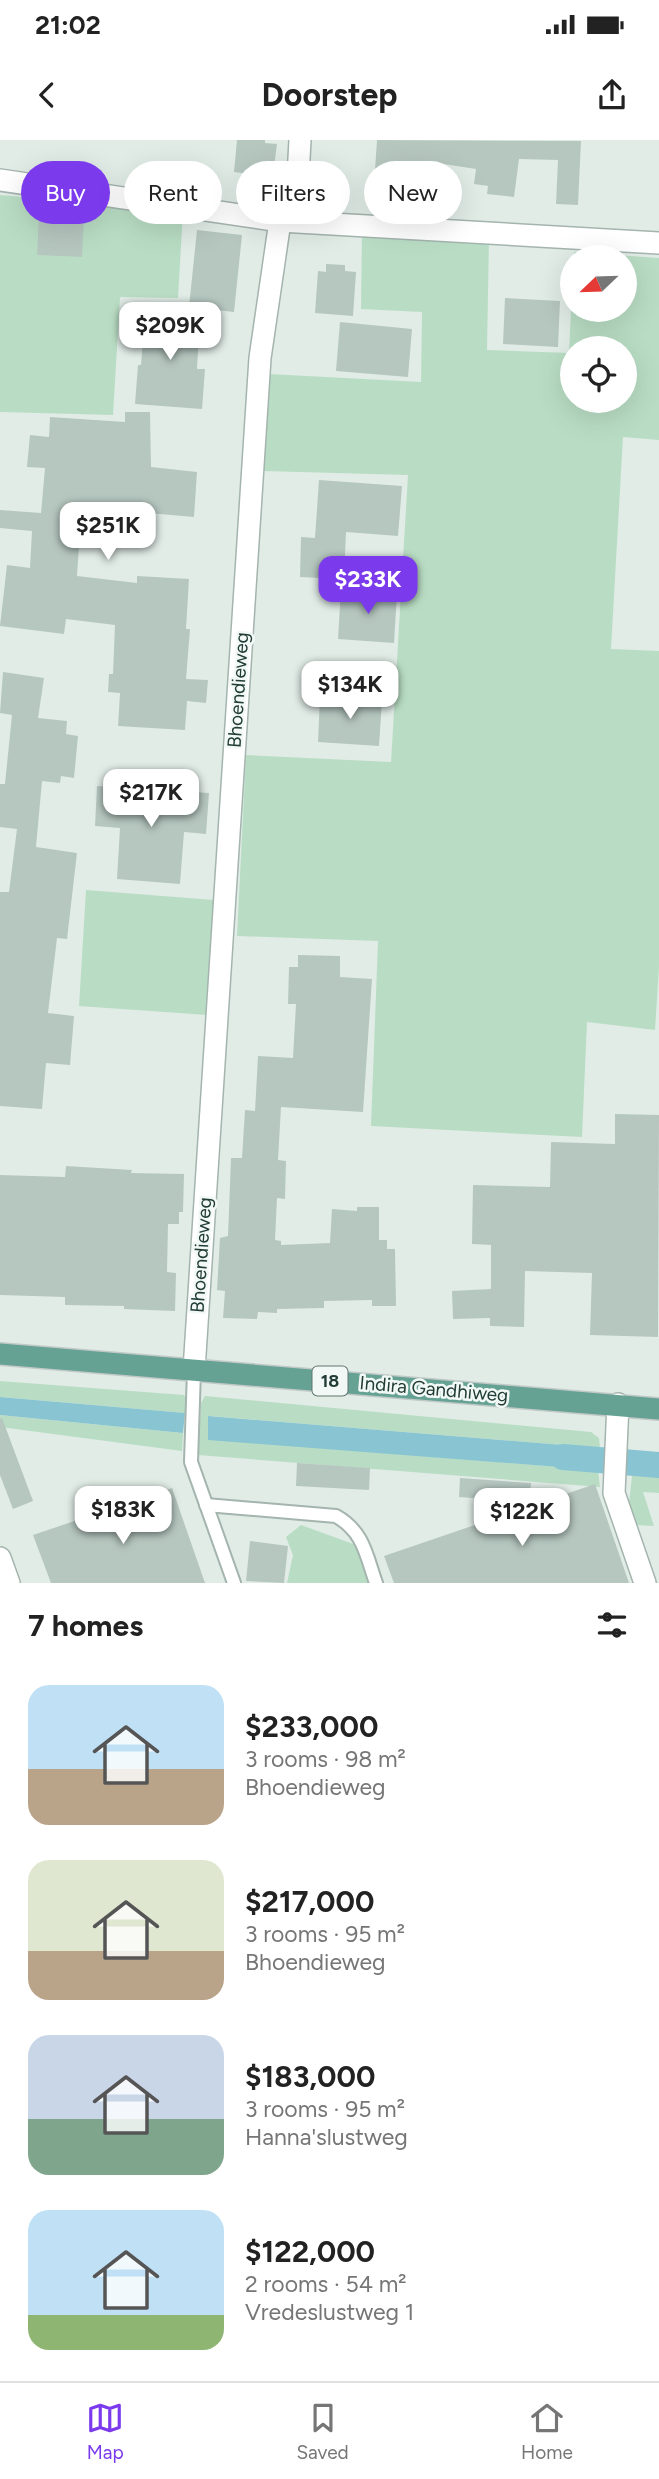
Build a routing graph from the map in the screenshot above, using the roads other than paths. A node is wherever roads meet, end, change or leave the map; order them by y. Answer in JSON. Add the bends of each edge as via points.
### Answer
{"nodes":[{"id":1,"x":300,"y":140,"type":"edge"},
{"id":2,"x":299,"y":161,"type":"edge"},
{"id":3,"x":0,"y":180,"type":"edge"},
{"id":4,"x":236,"y":215,"type":"edge"},
{"id":5,"x":280,"y":224,"type":"edge"},
{"id":6,"x":332,"y":224,"type":"edge"},
{"id":7,"x":659,"y":243,"type":"edge"},
{"id":8,"x":0,"y":1354,"type":"edge"},
{"id":9,"x":194,"y":1370,"type":"junction"},
{"id":10,"x":618,"y":1404,"type":"junction"},
{"id":11,"x":659,"y":1409,"type":"edge"},
{"id":12,"x":206,"y":1505,"type":"junction"},
{"id":13,"x":0,"y":1558,"type":"edge"},
{"id":14,"x":9,"y":1583,"type":"edge"},
{"id":15,"x":234,"y":1583,"type":"edge"},
{"id":16,"x":376,"y":1583,"type":"edge"},
{"id":17,"x":645,"y":1583,"type":"edge"}],
"edges":[{"from":1,"to":2,"type":"street","name":"Bhoendieweg"},
{"from":3,"to":4,"type":"street"},
{"from":5,"to":9,"type":"street","name":"Bhoendieweg","via":[[260,358]]},
{"from":6,"to":7,"type":"street"},
{"from":8,"to":9,"type":"main road","name":"Indira Gandhiweg","number":"18"},
{"from":9,"to":10,"type":"main road","name":"Indira Gandhiweg","number":"18"},
{"from":9,"to":12,"type":"lane","via":[[191,1462]]},
{"from":10,"to":11,"type":"main road","name":"Indira Gandhiweg","number":"18"},
{"from":10,"to":17,"type":"street","via":[[614,1493]]},
{"from":12,"to":15,"type":"lane"},
{"from":12,"to":16,"type":"lane","via":[[337,1516],[351,1524],[360,1537]]},
{"from":13,"to":14,"type":"street"}]}
